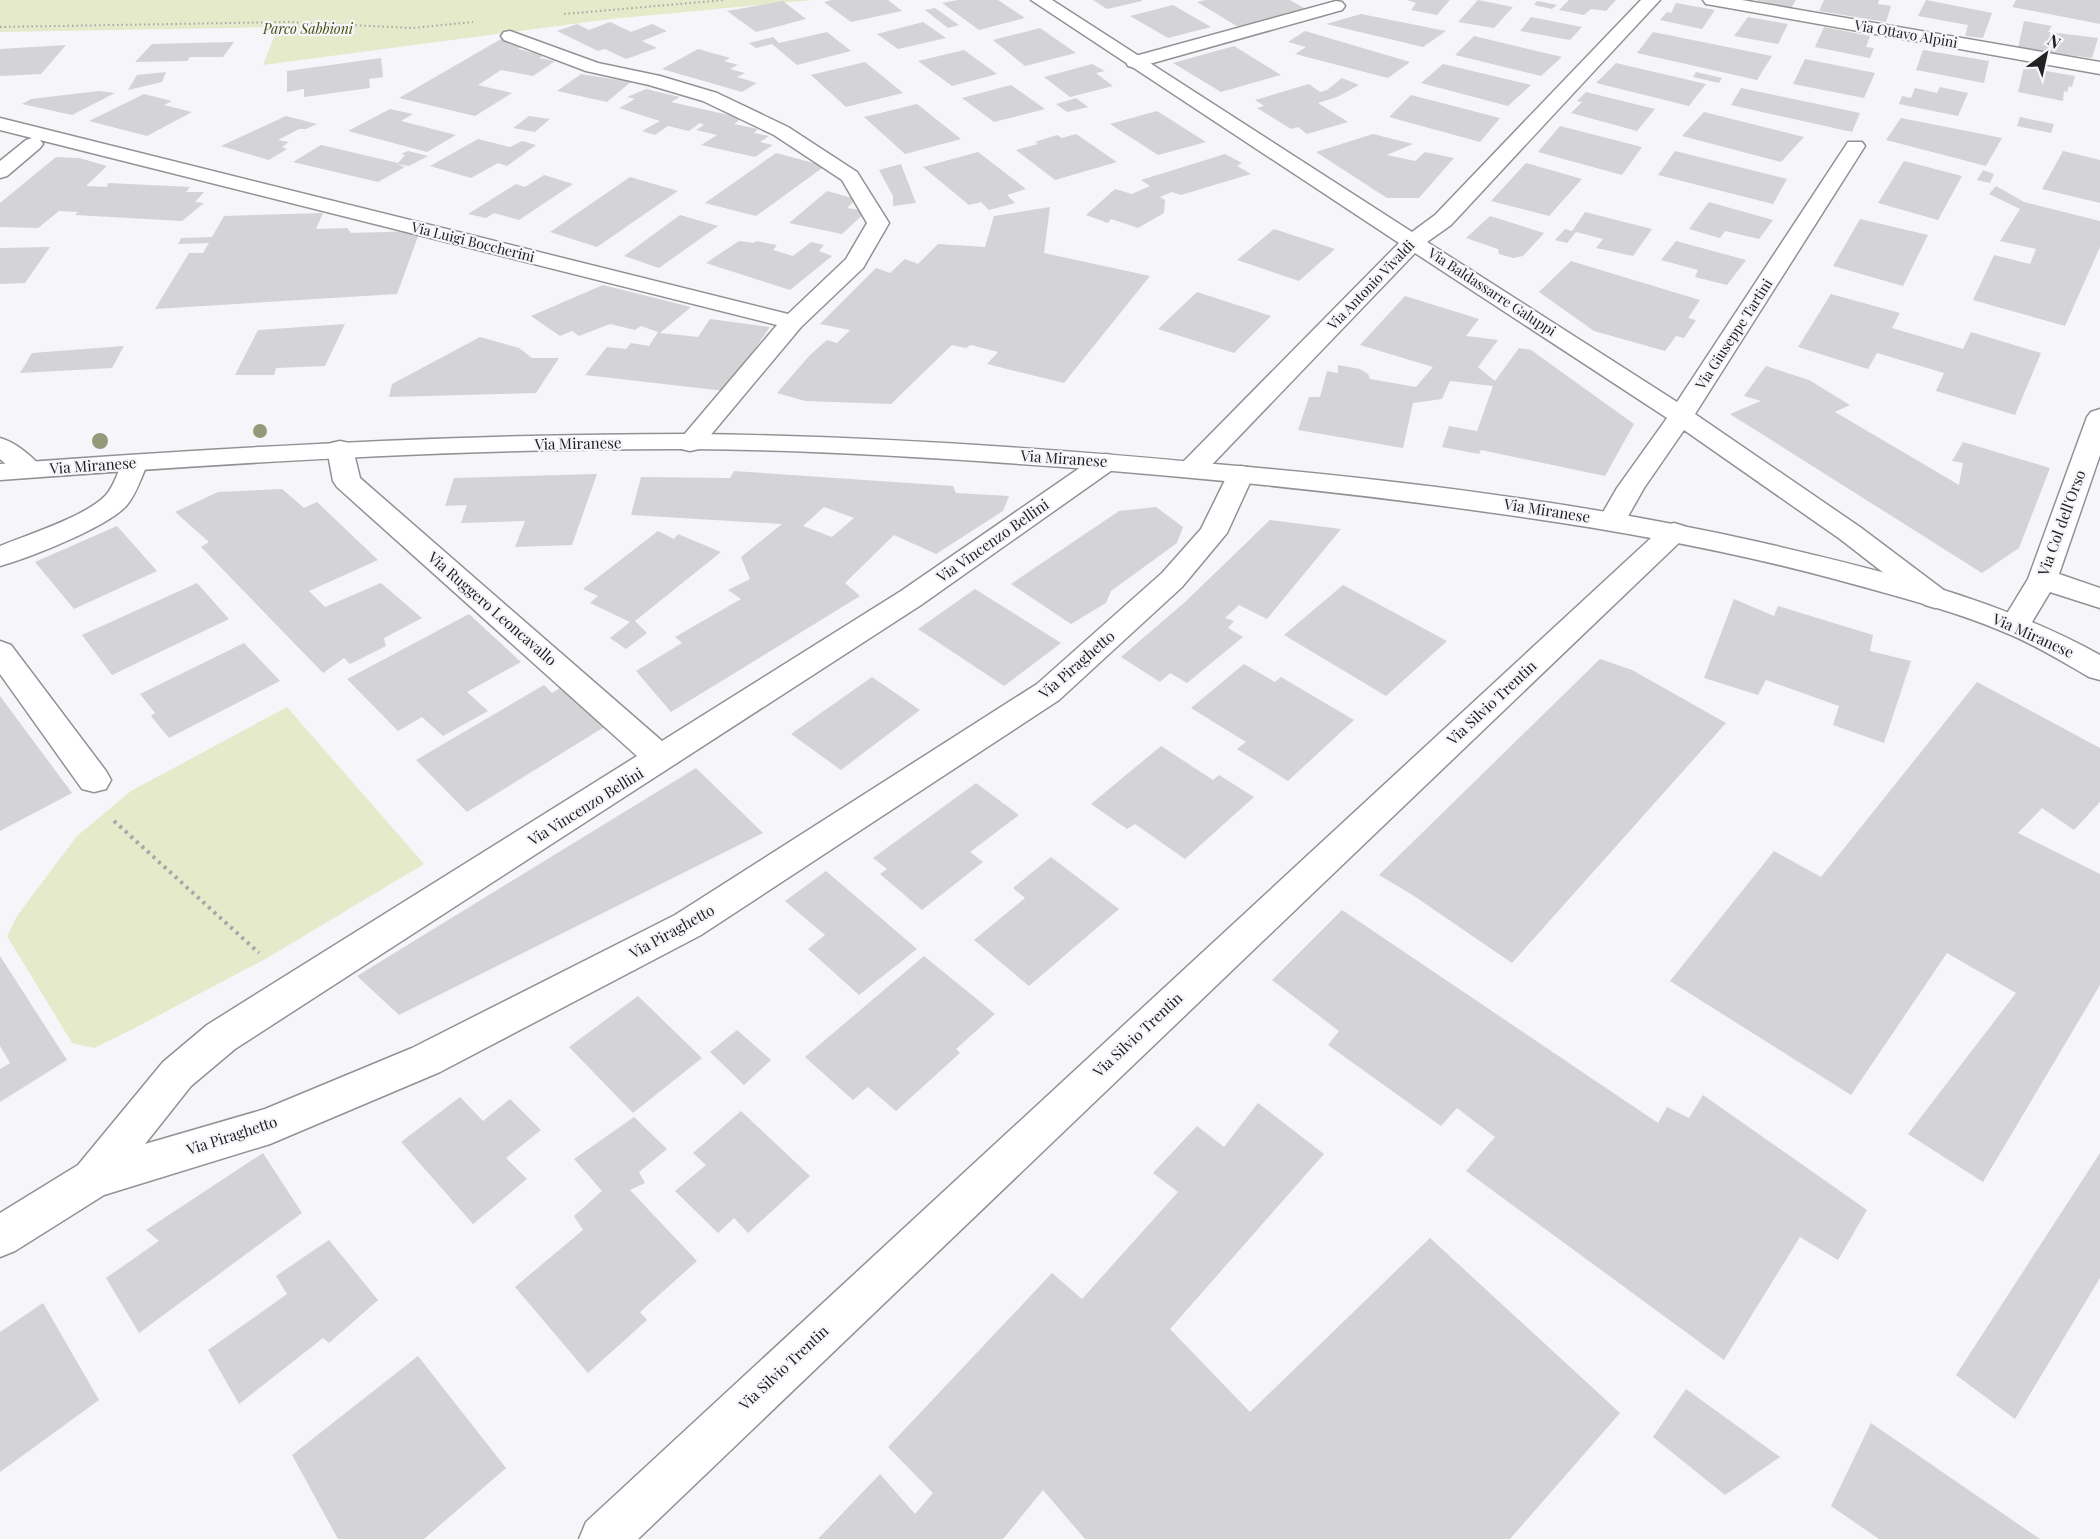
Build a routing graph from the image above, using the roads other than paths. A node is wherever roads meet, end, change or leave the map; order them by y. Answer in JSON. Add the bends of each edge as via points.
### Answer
{"nodes":[{"id":1,"x":1040,"y":0,"type":"edge"},
{"id":2,"x":1651,"y":0,"type":"edge"},
{"id":3,"x":1712,"y":0,"type":"edge"},
{"id":4,"x":1336,"y":6,"type":"dead end"},
{"id":5,"x":510,"y":36,"type":"dead end"},
{"id":6,"x":1136,"y":62,"type":"junction"},
{"id":7,"x":2100,"y":68,"type":"edge"},
{"id":8,"x":0,"y":124,"type":"edge"},
{"id":9,"x":33,"y":144,"type":"dead end"},
{"id":10,"x":1855,"y":147,"type":"dead end"},
{"id":11,"x":0,"y":172,"type":"edge"},
{"id":12,"x":1414,"y":241,"type":"junction"},
{"id":13,"x":793,"y":322,"type":"junction"},
{"id":14,"x":1682,"y":416,"type":"junction"},
{"id":15,"x":2100,"y":417,"type":"edge"},
{"id":16,"x":690,"y":443,"type":"junction"},
{"id":17,"x":0,"y":446,"type":"edge"},
{"id":18,"x":340,"y":449,"type":"junction"},
{"id":19,"x":1106,"y":462,"type":"junction"},
{"id":20,"x":135,"y":463,"type":"junction"},
{"id":21,"x":1192,"y":469,"type":"junction"},
{"id":22,"x":30,"y":470,"type":"junction"},
{"id":23,"x":0,"y":472,"type":"edge"},
{"id":24,"x":1241,"y":474,"type":"junction"},
{"id":25,"x":1612,"y":521,"type":"junction"},
{"id":26,"x":1674,"y":532,"type":"junction"},
{"id":27,"x":0,"y":557,"type":"edge"},
{"id":28,"x":2043,"y":579,"type":"junction"},
{"id":29,"x":1935,"y":598,"type":"junction"},
{"id":30,"x":2100,"y":598,"type":"edge"},
{"id":31,"x":2015,"y":625,"type":"junction"},
{"id":32,"x":0,"y":652,"type":"edge"},
{"id":33,"x":2100,"y":669,"type":"edge"},
{"id":34,"x":661,"y":759,"type":"junction"},
{"id":35,"x":94,"y":780,"type":"road end"},
{"id":36,"x":93,"y":1179,"type":"junction"},
{"id":37,"x":0,"y":1237,"type":"edge"},
{"id":38,"x":603,"y":1539,"type":"edge"}],
"edges":[{"from":1,"to":6,"type":"street","name":"Via Baldassarre Galuppi"},
{"from":2,"to":12,"type":"street","name":"Via Antonio Vivaldi","via":[[1443,220]]},
{"from":3,"to":7,"type":"street","name":"Via Ottavo Alpini"},
{"from":4,"to":6,"type":"street"},
{"from":5,"to":13,"type":"street","via":[[593,67],[711,97],[781,131],[850,176],[878,223],[855,263]]},
{"from":6,"to":12,"type":"street","name":"Via Baldassarre Galuppi"},
{"from":8,"to":13,"type":"street","name":"Via Luigi Boccherini"},
{"from":9,"to":11,"type":"street"},
{"from":10,"to":14,"type":"street","name":"Via Giuseppe Tartini"},
{"from":12,"to":14,"type":"street","name":"Via Baldassarre Galuppi"},
{"from":12,"to":21,"type":"street","name":"Via Antonio Vivaldi"},
{"from":13,"to":16,"type":"street"},
{"from":14,"to":25,"type":"street","name":"Via Giuseppe Tartini"},
{"from":14,"to":29,"type":"street","name":"Via Baldassarre Galuppi","via":[[1850,533]]},
{"from":15,"to":28,"type":"street","name":"Via Col dell'Orso"},
{"from":16,"to":18,"type":"street","name":"Via Miranese"},
{"from":16,"to":19,"type":"street","name":"Via Miranese","via":[[792,443]]},
{"from":17,"to":22,"type":"street"},
{"from":18,"to":20,"type":"street","name":"Via Miranese"},
{"from":18,"to":34,"type":"street","name":"Via Ruggero Leoncavallo","via":[[347,481]]},
{"from":19,"to":21,"type":"street","name":"Via Miranese"},
{"from":19,"to":34,"type":"street","name":"Via Vincenzo Bellini","via":[[911,598]]},
{"from":20,"to":22,"type":"street","name":"Via Miranese"},
{"from":20,"to":27,"type":"street","via":[[117,499],[106,508]]},
{"from":21,"to":24,"type":"street","name":"Via Miranese"},
{"from":22,"to":23,"type":"street","name":"Via Miranese"},
{"from":24,"to":25,"type":"street","name":"Via Miranese","via":[[1426,494]]},
{"from":24,"to":36,"type":"street","name":"Via Piraghetto","via":[[1213,533],[1179,572],[1048,693],[688,925],[426,1060],[270,1126]]},
{"from":25,"to":26,"type":"street","name":"Via Miranese"},
{"from":26,"to":29,"type":"street","name":"Via Miranese","via":[[1809,562]]},
{"from":26,"to":38,"type":"street","name":"Via Silvio Trentin"},
{"from":28,"to":30,"type":"street"},
{"from":28,"to":31,"type":"street","name":"Via Col dell'Orso"},
{"from":29,"to":31,"type":"street","name":"Via Miranese"},
{"from":31,"to":33,"type":"street","name":"Via Miranese"},
{"from":32,"to":35,"type":"street"},
{"from":34,"to":36,"type":"street","name":"Via Vincenzo Bellini","via":[[221,1037],[177,1074]]},
{"from":36,"to":37,"type":"street","name":"Via Piraghetto"}]}
